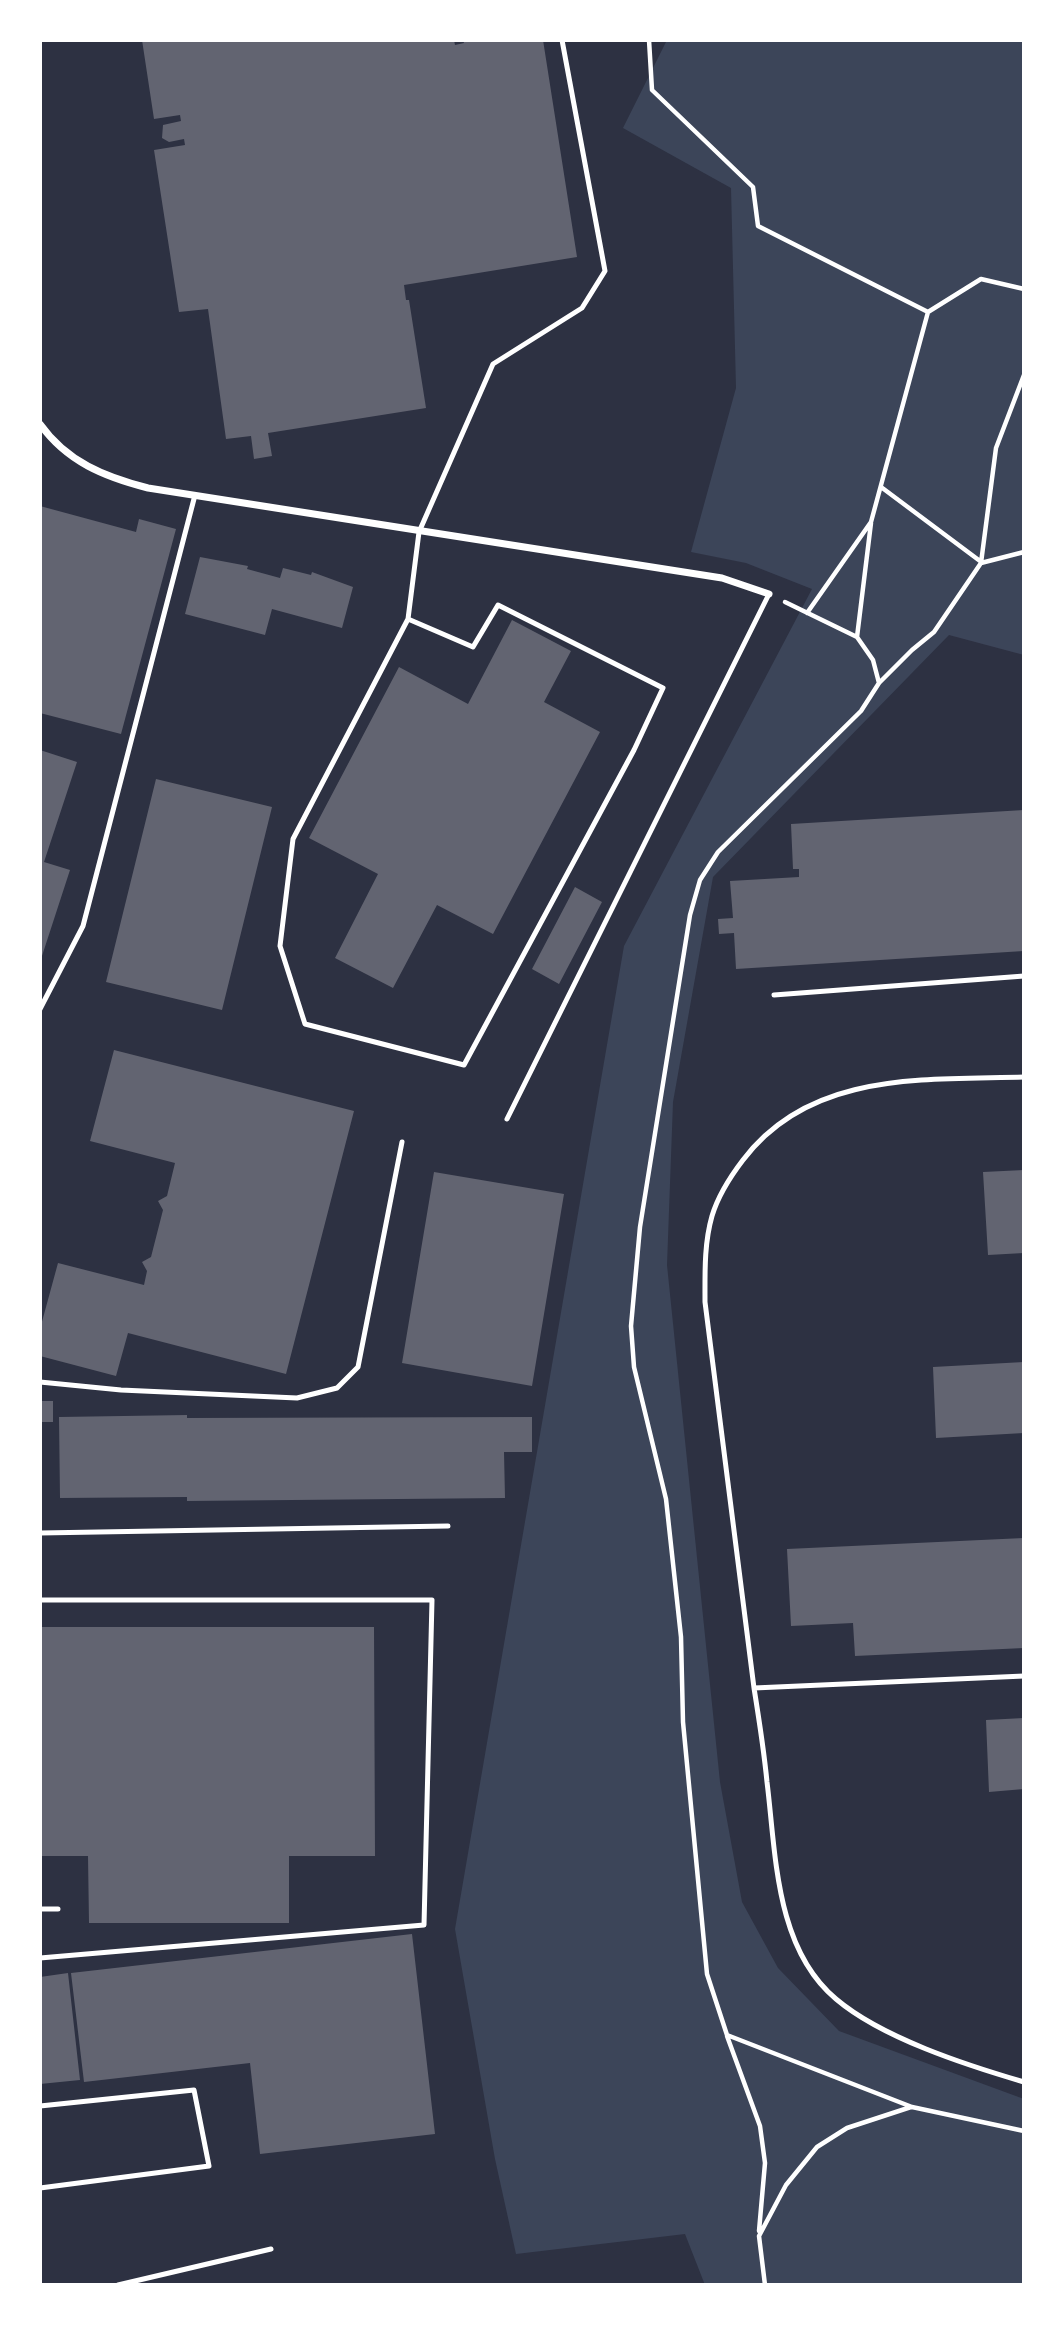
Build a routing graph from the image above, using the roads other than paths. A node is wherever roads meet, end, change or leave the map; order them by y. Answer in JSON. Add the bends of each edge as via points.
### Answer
{"nodes":[{"id":1,"x":562,"y":40,"type":"edge"},
{"id":2,"x":40,"y":424,"type":"edge"},
{"id":3,"x":195,"y":495,"type":"junction"},
{"id":4,"x":419,"y":532,"type":"junction"},
{"id":5,"x":769,"y":594,"type":"joint"},
{"id":6,"x":408,"y":619,"type":"junction"},
{"id":7,"x":1024,"y":976,"type":"edge"},
{"id":8,"x":774,"y":995,"type":"dead end"},
{"id":9,"x":40,"y":1009,"type":"edge"},
{"id":10,"x":1024,"y":1077,"type":"edge"},
{"id":11,"x":507,"y":1119,"type":"dead end"},
{"id":12,"x":402,"y":1142,"type":"dead end"},
{"id":13,"x":40,"y":1382,"type":"edge"},
{"id":14,"x":448,"y":1526,"type":"dead end"},
{"id":15,"x":40,"y":1533,"type":"edge"},
{"id":16,"x":40,"y":1600,"type":"edge"},
{"id":17,"x":1024,"y":1676,"type":"edge"},
{"id":18,"x":754,"y":1688,"type":"junction"},
{"id":19,"x":40,"y":1909,"type":"edge"},
{"id":20,"x":58,"y":1909,"type":"dead end"},
{"id":21,"x":40,"y":1958,"type":"edge"},
{"id":22,"x":1024,"y":2082,"type":"edge"},
{"id":23,"x":40,"y":2106,"type":"edge"},
{"id":24,"x":40,"y":2188,"type":"edge"},
{"id":25,"x":271,"y":2249,"type":"dead end"},
{"id":26,"x":118,"y":2285,"type":"edge"}],
"edges":[{"from":1,"to":4,"type":"lane","via":[[604,271],[582,308],[493,364]]},
{"from":2,"to":3,"type":"street","via":[[64,451],[88,468],[137,486]]},
{"from":3,"to":4,"type":"street"},
{"from":3,"to":9,"type":"lane","via":[[83,926]]},
{"from":4,"to":5,"type":"street","via":[[722,578]]},
{"from":4,"to":6,"type":"lane"},
{"from":5,"to":11,"type":"lane"},
{"from":6,"to":6,"type":"lane","via":[[293,839],[281,946],[305,1024],[464,1065],[663,688],[498,605],[473,647]]},
{"from":7,"to":8,"type":"lane"},
{"from":10,"to":18,"type":"lane","via":[[860,1086],[820,1100],[779,1121],[752,1148],[718,1203],[706,1253],[705,1301]]},
{"from":12,"to":13,"type":"lane","via":[[358,1367],[337,1388],[297,1398]]},
{"from":14,"to":15,"type":"lane"},
{"from":16,"to":21,"type":"lane","via":[[432,1600],[424,1924]]},
{"from":17,"to":18,"type":"lane"},
{"from":18,"to":22,"type":"lane","via":[[784,1913],[805,1960],[834,1998],[870,2024]]},
{"from":19,"to":20,"type":"lane"},
{"from":23,"to":24,"type":"lane","via":[[194,2090],[209,2166]]},
{"from":25,"to":26,"type":"lane"}]}
